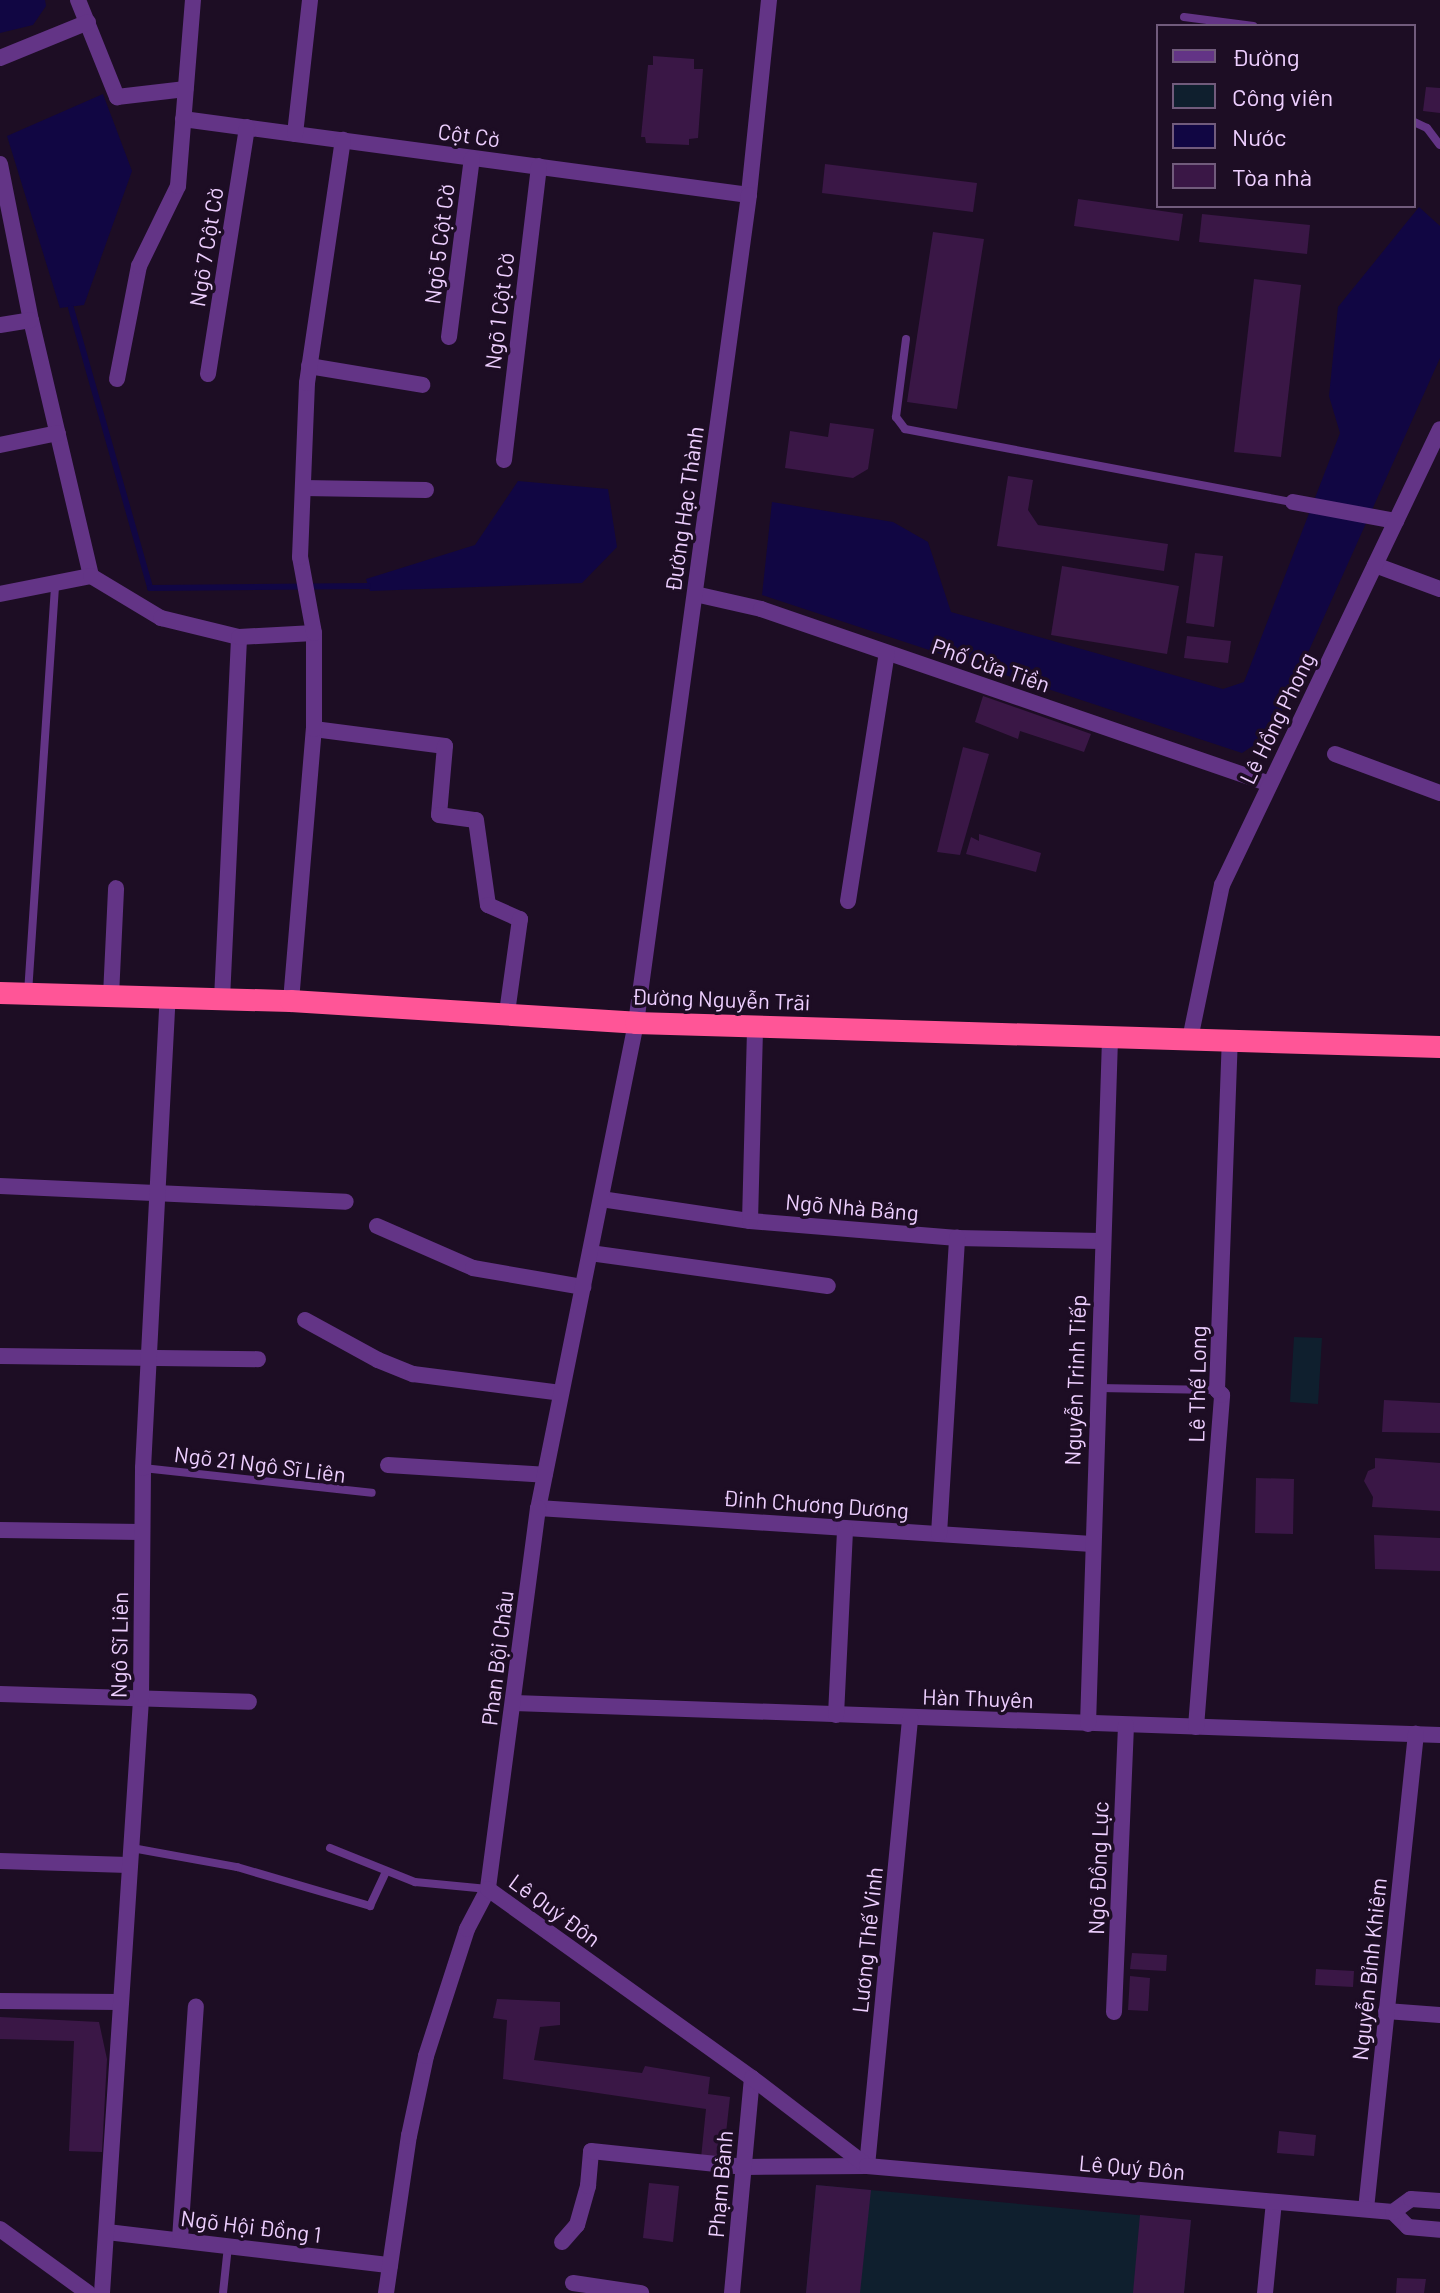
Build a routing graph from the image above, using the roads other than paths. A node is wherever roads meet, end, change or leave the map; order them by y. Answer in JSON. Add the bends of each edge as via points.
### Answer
{"nodes":[{"id":1,"x":78,"y":0,"type":"edge"},
{"id":2,"x":193,"y":0,"type":"edge"},
{"id":3,"x":310,"y":0,"type":"edge"},
{"id":4,"x":769,"y":0,"type":"edge"},
{"id":5,"x":1184,"y":17,"type":"dead end"},
{"id":6,"x":88,"y":22,"type":"junction"},
{"id":7,"x":1238,"y":24,"type":"edge"},
{"id":8,"x":0,"y":58,"type":"edge"},
{"id":9,"x":186,"y":89,"type":"junction"},
{"id":10,"x":183,"y":119,"type":"junction"},
{"id":11,"x":1416,"y":123,"type":"edge"},
{"id":12,"x":247,"y":127,"type":"junction"},
{"id":13,"x":295,"y":134,"type":"junction"},
{"id":14,"x":343,"y":140,"type":"junction"},
{"id":15,"x":1440,"y":145,"type":"edge"},
{"id":16,"x":472,"y":158,"type":"junction"},
{"id":17,"x":0,"y":164,"type":"edge"},
{"id":18,"x":539,"y":166,"type":"junction"},
{"id":19,"x":749,"y":195,"type":"junction"},
{"id":20,"x":31,"y":320,"type":"junction"},
{"id":21,"x":0,"y":325,"type":"edge"},
{"id":22,"x":449,"y":337,"type":"dead end"},
{"id":23,"x":906,"y":339,"type":"dead end"},
{"id":24,"x":309,"y":366,"type":"junction"},
{"id":25,"x":208,"y":374,"type":"dead end"},
{"id":26,"x":117,"y":379,"type":"dead end"},
{"id":27,"x":422,"y":385,"type":"dead end"},
{"id":28,"x":1440,"y":429,"type":"edge"},
{"id":29,"x":58,"y":433,"type":"junction"},
{"id":30,"x":0,"y":445,"type":"edge"},
{"id":31,"x":504,"y":460,"type":"dead end"},
{"id":32,"x":303,"y":488,"type":"junction"},
{"id":33,"x":426,"y":490,"type":"dead end"},
{"id":34,"x":1293,"y":502,"type":"joint"},
{"id":35,"x":1396,"y":521,"type":"junction"},
{"id":36,"x":1375,"y":565,"type":"junction"},
{"id":37,"x":91,"y":576,"type":"junction"},
{"id":38,"x":55,"y":583,"type":"junction"},
{"id":39,"x":1440,"y":589,"type":"edge"},
{"id":40,"x":0,"y":594,"type":"edge"},
{"id":41,"x":695,"y":594,"type":"junction"},
{"id":42,"x":314,"y":633,"type":"junction"},
{"id":43,"x":239,"y":637,"type":"junction"},
{"id":44,"x":887,"y":653,"type":"junction"},
{"id":45,"x":314,"y":729,"type":"junction"},
{"id":46,"x":1335,"y":754,"type":"dead end"},
{"id":47,"x":1270,"y":784,"type":"junction"},
{"id":48,"x":1440,"y":793,"type":"edge"},
{"id":49,"x":116,"y":888,"type":"dead end"},
{"id":50,"x":848,"y":901,"type":"dead end"},
{"id":51,"x":0,"y":993,"type":"edge"},
{"id":52,"x":28,"y":994,"type":"junction"},
{"id":53,"x":111,"y":996,"type":"junction"},
{"id":54,"x":168,"y":998,"type":"junction"},
{"id":55,"x":222,"y":999,"type":"junction"},
{"id":56,"x":291,"y":1001,"type":"junction"},
{"id":57,"x":507,"y":1013,"type":"junction"},
{"id":58,"x":636,"y":1023,"type":"junction"},
{"id":59,"x":755,"y":1027,"type":"junction"},
{"id":60,"x":1110,"y":1038,"type":"junction"},
{"id":61,"x":1190,"y":1039,"type":"junction"},
{"id":62,"x":1230,"y":1041,"type":"junction"},
{"id":63,"x":1440,"y":1047,"type":"edge"},
{"id":64,"x":0,"y":1186,"type":"edge"},
{"id":65,"x":156,"y":1193,"type":"junction"},
{"id":66,"x":601,"y":1199,"type":"junction"},
{"id":67,"x":346,"y":1202,"type":"dead end"},
{"id":68,"x":750,"y":1221,"type":"junction"},
{"id":69,"x":377,"y":1226,"type":"dead end"},
{"id":70,"x":957,"y":1238,"type":"junction"},
{"id":71,"x":1101,"y":1241,"type":"junction"},
{"id":72,"x":590,"y":1253,"type":"junction"},
{"id":73,"x":828,"y":1286,"type":"dead end"},
{"id":74,"x":583,"y":1287,"type":"junction"},
{"id":75,"x":305,"y":1320,"type":"dead end"},
{"id":76,"x":0,"y":1356,"type":"edge"},
{"id":77,"x":149,"y":1358,"type":"junction"},
{"id":78,"x":258,"y":1359,"type":"dead end"},
{"id":79,"x":1098,"y":1388,"type":"junction"},
{"id":80,"x":1217,"y":1390,"type":"junction"},
{"id":81,"x":561,"y":1393,"type":"junction"},
{"id":82,"x":388,"y":1465,"type":"dead end"},
{"id":83,"x":143,"y":1468,"type":"junction"},
{"id":84,"x":545,"y":1475,"type":"junction"},
{"id":85,"x":372,"y":1493,"type":"dead end"},
{"id":86,"x":538,"y":1508,"type":"junction"},
{"id":87,"x":845,"y":1528,"type":"junction"},
{"id":88,"x":0,"y":1530,"type":"edge"},
{"id":89,"x":141,"y":1532,"type":"junction"},
{"id":90,"x":939,"y":1534,"type":"junction"},
{"id":91,"x":1092,"y":1544,"type":"junction"},
{"id":92,"x":0,"y":1694,"type":"edge"},
{"id":93,"x":141,"y":1699,"type":"junction"},
{"id":94,"x":249,"y":1702,"type":"dead end"},
{"id":95,"x":514,"y":1703,"type":"junction"},
{"id":96,"x":836,"y":1715,"type":"junction"},
{"id":97,"x":910,"y":1717,"type":"junction"},
{"id":98,"x":1088,"y":1724,"type":"junction"},
{"id":99,"x":1126,"y":1725,"type":"junction"},
{"id":100,"x":1196,"y":1727,"type":"junction"},
{"id":101,"x":1416,"y":1734,"type":"junction"},
{"id":102,"x":1440,"y":1735,"type":"edge"},
{"id":103,"x":330,"y":1848,"type":"dead end"},
{"id":104,"x":130,"y":1856,"type":"junction"},
{"id":105,"x":0,"y":1861,"type":"edge"},
{"id":106,"x":386,"y":1871,"type":"junction"},
{"id":107,"x":488,"y":1889,"type":"junction"},
{"id":108,"x":0,"y":2001,"type":"edge"},
{"id":109,"x":120,"y":2002,"type":"junction"},
{"id":110,"x":196,"y":2007,"type":"dead end"},
{"id":111,"x":1386,"y":2011,"type":"junction"},
{"id":112,"x":1114,"y":2012,"type":"dead end"},
{"id":113,"x":1440,"y":2015,"type":"edge"},
{"id":114,"x":752,"y":2078,"type":"junction"},
{"id":115,"x":867,"y":2166,"type":"junction"},
{"id":116,"x":745,"y":2167,"type":"junction"},
{"id":117,"x":1440,"y":2201,"type":"edge"},
{"id":118,"x":1274,"y":2202,"type":"junction"},
{"id":119,"x":1366,"y":2209,"type":"junction"},
{"id":120,"x":1393,"y":2212,"type":"junction"},
{"id":121,"x":0,"y":2229,"type":"edge"},
{"id":122,"x":1440,"y":2230,"type":"edge"},
{"id":123,"x":107,"y":2232,"type":"junction"},
{"id":124,"x":180,"y":2239,"type":"junction"},
{"id":125,"x":562,"y":2242,"type":"dead end"},
{"id":126,"x":228,"y":2245,"type":"junction"},
{"id":127,"x":390,"y":2265,"type":"junction"},
{"id":128,"x":573,"y":2283,"type":"dead end"},
{"id":129,"x":88,"y":2293,"type":"edge"},
{"id":130,"x":102,"y":2293,"type":"edge"},
{"id":131,"x":223,"y":2293,"type":"edge"},
{"id":132,"x":386,"y":2293,"type":"edge"},
{"id":133,"x":641,"y":2293,"type":"edge"},
{"id":134,"x":732,"y":2293,"type":"edge"},
{"id":135,"x":1265,"y":2293,"type":"edge"}],
"edges":[{"from":1,"to":6,"type":"street"},
{"from":2,"to":9,"type":"street"},
{"from":3,"to":13,"type":"street"},
{"from":4,"to":19,"type":"street","name":"Đường Hạc Thành"},
{"from":5,"to":7,"type":"lane"},
{"from":6,"to":8,"type":"street"},
{"from":6,"to":9,"type":"street","via":[[117,97]]},
{"from":9,"to":10,"type":"street"},
{"from":10,"to":12,"type":"street","name":"Cột Cờ"},
{"from":10,"to":26,"type":"street","via":[[178,186],[139,266]]},
{"from":11,"to":15,"type":"lane"},
{"from":12,"to":13,"type":"street","name":"Cột Cờ"},
{"from":12,"to":25,"type":"street","name":"Ngõ 7 Cột Cờ"},
{"from":13,"to":14,"type":"street","name":"Cột Cờ"},
{"from":14,"to":16,"type":"street","name":"Cột Cờ"},
{"from":14,"to":24,"type":"street"},
{"from":16,"to":18,"type":"street","name":"Cột Cờ"},
{"from":16,"to":22,"type":"street","name":"Ngõ 5 Cột Cờ"},
{"from":17,"to":20,"type":"street"},
{"from":18,"to":19,"type":"street","name":"Cột Cờ"},
{"from":18,"to":31,"type":"street","name":"Ngõ 1 Cột Cờ"},
{"from":19,"to":41,"type":"street","name":"Đường Hạc Thành"},
{"from":20,"to":21,"type":"street"},
{"from":20,"to":29,"type":"street"},
{"from":23,"to":34,"type":"lane","via":[[896,417],[905,429]]},
{"from":24,"to":27,"type":"street"},
{"from":24,"to":32,"type":"street"},
{"from":28,"to":35,"type":"street","name":"Lê Hồng Phong"},
{"from":29,"to":30,"type":"street"},
{"from":29,"to":37,"type":"street"},
{"from":32,"to":33,"type":"street"},
{"from":32,"to":42,"type":"street","via":[[300,557]]},
{"from":34,"to":35,"type":"street"},
{"from":35,"to":36,"type":"street","name":"Lê Hồng Phong"},
{"from":36,"to":39,"type":"street"},
{"from":36,"to":47,"type":"street","name":"Lê Hồng Phong"},
{"from":37,"to":38,"type":"street"},
{"from":37,"to":43,"type":"street","via":[[161,618]]},
{"from":38,"to":40,"type":"street"},
{"from":38,"to":52,"type":"lane"},
{"from":41,"to":44,"type":"street","name":"Phố Cửa Tiền","via":[[761,609]]},
{"from":41,"to":58,"type":"street","name":"Đường Hạc Thành"},
{"from":42,"to":43,"type":"street"},
{"from":42,"to":45,"type":"street"},
{"from":43,"to":55,"type":"street"},
{"from":44,"to":47,"type":"street","name":"Phố Cửa Tiền"},
{"from":44,"to":50,"type":"street"},
{"from":45,"to":56,"type":"street"},
{"from":45,"to":57,"type":"street","via":[[445,746],[439,815],[476,820],[488,905],[520,919]]},
{"from":46,"to":48,"type":"street"},
{"from":47,"to":61,"type":"street","name":"Lê Hồng Phong","via":[[1222,885]]},
{"from":49,"to":53,"type":"street"},
{"from":51,"to":52,"type":"highway","name":"Đường Nguyễn Trãi"},
{"from":52,"to":53,"type":"highway","name":"Đường Nguyễn Trãi"},
{"from":53,"to":54,"type":"highway","name":"Đường Nguyễn Trãi"},
{"from":54,"to":55,"type":"highway","name":"Đường Nguyễn Trãi"},
{"from":54,"to":65,"type":"street","name":"Ngô Sĩ Liên"},
{"from":55,"to":56,"type":"highway","name":"Đường Nguyễn Trãi"},
{"from":56,"to":57,"type":"highway","name":"Đường Nguyễn Trãi"},
{"from":57,"to":58,"type":"highway","name":"Đường Nguyễn Trãi"},
{"from":58,"to":59,"type":"highway","name":"Đường Nguyễn Trãi"},
{"from":58,"to":66,"type":"street","name":"Phan Bội Châu"},
{"from":59,"to":60,"type":"highway","name":"Đường Nguyễn Trãi"},
{"from":59,"to":68,"type":"street"},
{"from":60,"to":61,"type":"highway","name":"Đường Nguyễn Trãi"},
{"from":60,"to":71,"type":"street","name":"Nguyễn Trinh Tiếp"},
{"from":61,"to":62,"type":"highway","name":"Đường Nguyễn Trãi"},
{"from":62,"to":63,"type":"highway","name":"Đường Nguyễn Trãi"},
{"from":62,"to":80,"type":"street","name":"Lê Thế Long"},
{"from":64,"to":65,"type":"street"},
{"from":65,"to":67,"type":"street"},
{"from":65,"to":77,"type":"street","name":"Ngô Sĩ Liên"},
{"from":66,"to":68,"type":"street","name":"Ngõ Nhà Bảng"},
{"from":66,"to":72,"type":"street","name":"Phan Bội Châu"},
{"from":68,"to":70,"type":"street","name":"Ngõ Nhà Bảng"},
{"from":69,"to":74,"type":"street","via":[[473,1268]]},
{"from":70,"to":71,"type":"street","name":"Ngõ Nhà Bảng"},
{"from":70,"to":90,"type":"street"},
{"from":71,"to":79,"type":"street","name":"Nguyễn Trinh Tiếp"},
{"from":72,"to":73,"type":"street"},
{"from":72,"to":74,"type":"street","name":"Phan Bội Châu"},
{"from":74,"to":81,"type":"street","name":"Phan Bội Châu"},
{"from":75,"to":81,"type":"street","via":[[413,1374]]},
{"from":76,"to":77,"type":"street"},
{"from":77,"to":78,"type":"street"},
{"from":77,"to":83,"type":"street","name":"Ngô Sĩ Liên"},
{"from":79,"to":80,"type":"lane"},
{"from":79,"to":91,"type":"street","name":"Nguyễn Trinh Tiếp"},
{"from":80,"to":100,"type":"street","name":"Lê Thế Long","via":[[1222,1395]]},
{"from":81,"to":84,"type":"street","name":"Phan Bội Châu"},
{"from":82,"to":84,"type":"street"},
{"from":83,"to":85,"type":"lane","name":"Ngõ 21 Ngô Sĩ Liên"},
{"from":83,"to":89,"type":"street","name":"Ngô Sĩ Liên"},
{"from":84,"to":86,"type":"street","name":"Phan Bội Châu"},
{"from":86,"to":87,"type":"street","name":"Đinh Chương Dương"},
{"from":86,"to":95,"type":"street","name":"Phan Bội Châu"},
{"from":87,"to":90,"type":"street","name":"Đinh Chương Dương"},
{"from":87,"to":96,"type":"street"},
{"from":88,"to":89,"type":"street"},
{"from":89,"to":93,"type":"street","name":"Ngô Sĩ Liên"},
{"from":90,"to":91,"type":"street","name":"Đinh Chương Dương"},
{"from":91,"to":98,"type":"street","name":"Nguyễn Trinh Tiếp"},
{"from":92,"to":93,"type":"street"},
{"from":93,"to":94,"type":"street"},
{"from":93,"to":104,"type":"street","name":"Ngô Sĩ Liên"},
{"from":95,"to":96,"type":"street","name":"Hàn Thuyên"},
{"from":95,"to":107,"type":"street","name":"Phan Bội Châu"},
{"from":96,"to":97,"type":"street","name":"Hàn Thuyên"},
{"from":97,"to":98,"type":"street","name":"Hàn Thuyên"},
{"from":97,"to":115,"type":"street","name":"Lương Thế Vinh"},
{"from":98,"to":99,"type":"street","name":"Hàn Thuyên"},
{"from":99,"to":100,"type":"street","name":"Hàn Thuyên"},
{"from":99,"to":112,"type":"street","name":"Ngõ Đồng Lực"},
{"from":100,"to":101,"type":"street","name":"Hàn Thuyên"},
{"from":101,"to":102,"type":"street","name":"Hàn Thuyên"},
{"from":101,"to":111,"type":"street","name":"Nguyễn Bỉnh Khiêm"},
{"from":103,"to":106,"type":"lane"},
{"from":104,"to":105,"type":"street"},
{"from":104,"to":106,"type":"lane","via":[[237,1867],[370,1906]]},
{"from":104,"to":109,"type":"street","name":"Ngô Sĩ Liên"},
{"from":106,"to":107,"type":"lane","via":[[415,1882]]},
{"from":107,"to":114,"type":"street","name":"Lê Quý Đôn"},
{"from":107,"to":127,"type":"street","name":"Phan Bội Châu","via":[[467,1929],[426,2056]]},
{"from":108,"to":109,"type":"street"},
{"from":109,"to":123,"type":"street","name":"Ngô Sĩ Liên"},
{"from":110,"to":124,"type":"street"},
{"from":111,"to":113,"type":"street"},
{"from":111,"to":119,"type":"street","name":"Nguyễn Bỉnh Khiêm"},
{"from":114,"to":115,"type":"street","name":"Lê Quý Đôn"},
{"from":114,"to":116,"type":"street","name":"Phạm Bành"},
{"from":115,"to":116,"type":"street","name":"Lê Quý Đôn"},
{"from":115,"to":118,"type":"street","name":"Lê Quý Đôn"},
{"from":116,"to":125,"type":"street","name":"Lê Quý Đôn","via":[[591,2151],[577,2225]]},
{"from":116,"to":134,"type":"street","name":"Phạm Bành"},
{"from":117,"to":120,"type":"street","name":"Lê Quý Đôn","via":[[1411,2199]]},
{"from":118,"to":119,"type":"street","name":"Lê Quý Đôn"},
{"from":118,"to":135,"type":"street"},
{"from":119,"to":120,"type":"street","name":"Lê Quý Đôn"},
{"from":120,"to":122,"type":"street","name":"Lê Quý Đôn","via":[[1408,2227]]},
{"from":121,"to":129,"type":"street"},
{"from":123,"to":124,"type":"street","name":"Ngõ Hội Đồng 1"},
{"from":123,"to":130,"type":"street","name":"Ngô Sĩ Liên"},
{"from":124,"to":126,"type":"street","name":"Ngõ Hội Đồng 1"},
{"from":126,"to":127,"type":"street","name":"Ngõ Hội Đồng 1"},
{"from":126,"to":131,"type":"lane"},
{"from":127,"to":132,"type":"street","name":"Phan Bội Châu"},
{"from":128,"to":133,"type":"street"}]}
